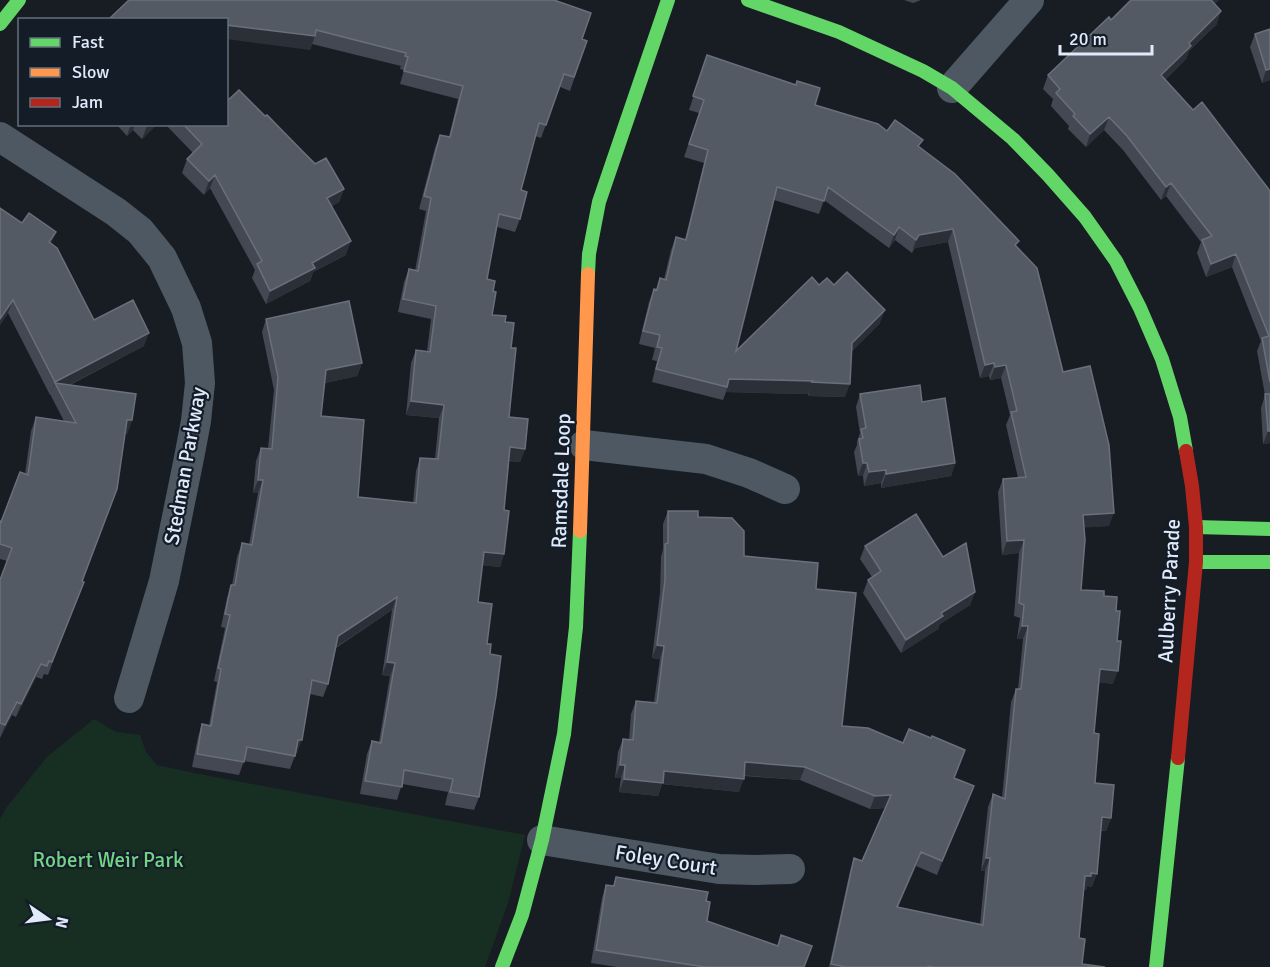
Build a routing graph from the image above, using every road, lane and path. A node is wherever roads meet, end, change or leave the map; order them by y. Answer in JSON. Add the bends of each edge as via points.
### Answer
{"nodes":[{"id":1,"x":19,"y":0,"type":"edge"},
{"id":2,"x":668,"y":0,"type":"edge"},
{"id":3,"x":748,"y":0,"type":"edge"},
{"id":4,"x":1029,"y":0,"type":"edge"},
{"id":5,"x":0,"y":24,"type":"edge"},
{"id":6,"x":952,"y":88,"type":"junction"},
{"id":7,"x":0,"y":137,"type":"edge"},
{"id":8,"x":584,"y":445,"type":"junction"},
{"id":9,"x":785,"y":489,"type":"dead end"},
{"id":10,"x":1196,"y":527,"type":"junction"},
{"id":11,"x":1270,"y":529,"type":"edge"},
{"id":12,"x":1196,"y":562,"type":"junction"},
{"id":13,"x":1270,"y":562,"type":"edge"},
{"id":14,"x":129,"y":698,"type":"dead end"},
{"id":15,"x":542,"y":840,"type":"junction"},
{"id":16,"x":790,"y":868,"type":"dead end"},
{"id":17,"x":502,"y":967,"type":"edge"},
{"id":18,"x":1156,"y":967,"type":"edge"}],
"edges":[{"from":1,"to":5,"type":"main road"},
{"from":2,"to":8,"type":"main road","name":"Ramsdale Loop","via":[[599,202],[589,254]]},
{"from":3,"to":6,"type":"main road","name":"Aulberry Parade","via":[[839,32]]},
{"from":4,"to":6,"type":"street"},
{"from":6,"to":10,"type":"main road","name":"Aulberry Parade","via":[[1013,139],[1048,175],[1116,261],[1162,359],[1180,417]]},
{"from":7,"to":14,"type":"street","name":"Stedman Parkway","via":[[140,231],[162,258],[186,308],[197,343],[200,383],[191,449],[164,581]]},
{"from":8,"to":9,"type":"street","via":[[706,459]]},
{"from":8,"to":15,"type":"main road","name":"Ramsdale Loop","via":[[572,681]]},
{"from":10,"to":11,"type":"main road"},
{"from":10,"to":12,"type":"main road","name":"Aulberry Parade"},
{"from":12,"to":13,"type":"main road"},
{"from":12,"to":18,"type":"main road","name":"Aulberry Parade"},
{"from":15,"to":16,"type":"street","name":"Foley Court","via":[[720,869]]},
{"from":15,"to":17,"type":"main road","name":"Ramsdale Loop","via":[[522,915]]}]}
